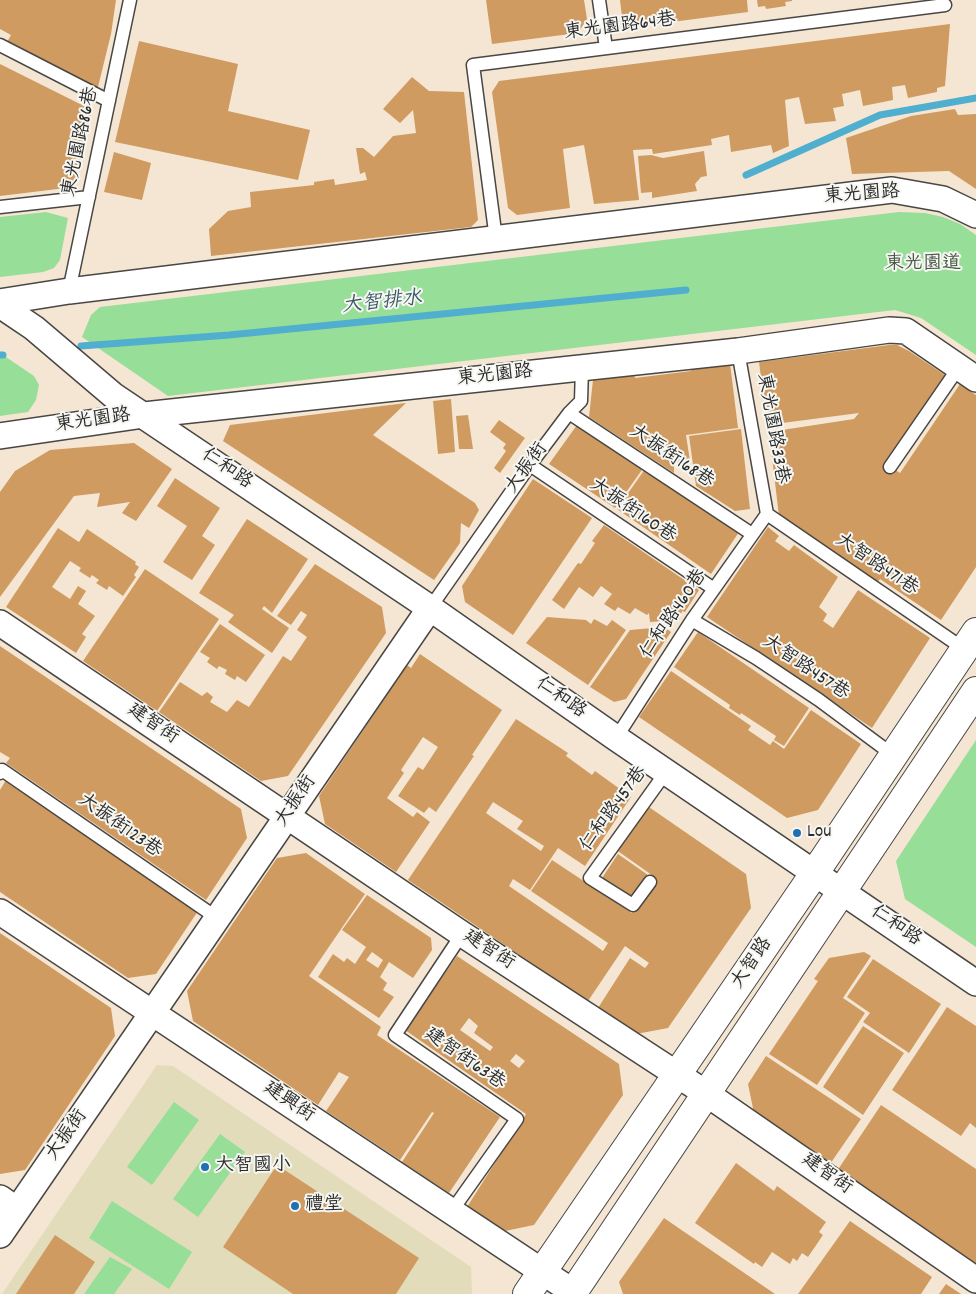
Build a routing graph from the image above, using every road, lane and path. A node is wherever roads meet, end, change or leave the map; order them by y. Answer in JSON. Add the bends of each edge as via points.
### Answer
{"nodes":[{"id":1,"x":130,"y":0,"type":"edge"},
{"id":2,"x":599,"y":0,"type":"edge"},
{"id":3,"x":944,"y":5,"type":"dead end"},
{"id":4,"x":0,"y":45,"type":"edge"},
{"id":5,"x":606,"y":48,"type":"junction"},
{"id":6,"x":109,"y":101,"type":"junction"},
{"id":7,"x":89,"y":197,"type":"junction"},
{"id":8,"x":0,"y":207,"type":"edge"},
{"id":9,"x":976,"y":215,"type":"edge"},
{"id":10,"x":496,"y":239,"type":"junction"},
{"id":11,"x":69,"y":292,"type":"junction"},
{"id":12,"x":0,"y":304,"type":"edge"},
{"id":13,"x":738,"y":351,"type":"junction"},
{"id":14,"x":582,"y":368,"type":"junction"},
{"id":15,"x":967,"y":373,"type":"edge"},
{"id":16,"x":569,"y":413,"type":"junction"},
{"id":17,"x":144,"y":415,"type":"junction"},
{"id":18,"x":8,"y":435,"type":"edge"},
{"id":19,"x":0,"y":457,"type":"edge"},
{"id":20,"x":530,"y":465,"type":"junction"},
{"id":21,"x":890,"y":467,"type":"dead end"},
{"id":22,"x":767,"y":514,"type":"junction"},
{"id":23,"x":752,"y":534,"type":"junction"},
{"id":24,"x":714,"y":589,"type":"junction"},
{"id":25,"x":430,"y":608,"type":"junction"},
{"id":26,"x":692,"y":620,"type":"junction"},
{"id":27,"x":0,"y":623,"type":"edge"},
{"id":28,"x":970,"y":641,"type":"edge"},
{"id":29,"x":976,"y":691,"type":"edge"},
{"id":30,"x":616,"y":738,"type":"junction"},
{"id":31,"x":893,"y":755,"type":"junction"},
{"id":32,"x":666,"y":772,"type":"junction"},
{"id":33,"x":0,"y":773,"type":"edge"},
{"id":34,"x":287,"y":817,"type":"junction"},
{"id":35,"x":814,"y":874,"type":"junction"},
{"id":36,"x":650,"y":882,"type":"dead end"},
{"id":37,"x":842,"y":892,"type":"junction"},
{"id":38,"x":0,"y":912,"type":"edge"},
{"id":39,"x":217,"y":918,"type":"junction"},
{"id":40,"x":462,"y":934,"type":"junction"},
{"id":41,"x":976,"y":983,"type":"edge"},
{"id":42,"x":153,"y":1014,"type":"junction"},
{"id":43,"x":677,"y":1074,"type":"junction"},
{"id":44,"x":707,"y":1094,"type":"junction"},
{"id":45,"x":8,"y":1204,"type":"edge"},
{"id":46,"x":451,"y":1212,"type":"junction"},
{"id":47,"x":0,"y":1235,"type":"edge"},
{"id":48,"x":543,"y":1272,"type":"junction"},
{"id":49,"x":976,"y":1280,"type":"edge"},
{"id":50,"x":574,"y":1293,"type":"edge"},
{"id":51,"x":528,"y":1294,"type":"edge"}],
"edges":[{"from":1,"to":6,"type":"lane","name":"東光園路86巷"},
{"from":2,"to":5,"type":"lane"},
{"from":3,"to":5,"type":"lane","name":"東光園路64巷"},
{"from":4,"to":6,"type":"lane"},
{"from":5,"to":10,"type":"lane","name":"東光園路64巷","via":[[473,65]]},
{"from":6,"to":7,"type":"lane","name":"東光園路86巷"},
{"from":7,"to":8,"type":"lane"},
{"from":7,"to":11,"type":"lane","name":"東光園路86巷"},
{"from":9,"to":10,"type":"street","name":"東光園路","via":[[943,199],[892,190]]},
{"from":10,"to":11,"type":"street","name":"東光園路"},
{"from":11,"to":12,"type":"street","name":"東光園路"},
{"from":12,"to":17,"type":"street","name":"仁和路","via":[[34,328],[114,396]]},
{"from":13,"to":14,"type":"street","name":"東光園路"},
{"from":13,"to":15,"type":"street","name":"東光園路","via":[[889,330],[906,331]]},
{"from":13,"to":22,"type":"lane","name":"東光園路33巷"},
{"from":14,"to":16,"type":"lane","name":"大振街","via":[[581,401]]},
{"from":14,"to":17,"type":"street","name":"東光園路"},
{"from":15,"to":21,"type":"lane"},
{"from":16,"to":20,"type":"lane","name":"大振街"},
{"from":16,"to":23,"type":"lane","name":"大振街168巷"},
{"from":17,"to":18,"type":"street","name":"東光園路"},
{"from":17,"to":25,"type":"street","name":"仁和路"},
{"from":18,"to":19,"type":"street"},
{"from":20,"to":24,"type":"lane","name":"大振街160巷"},
{"from":20,"to":25,"type":"lane","name":"大振街"},
{"from":22,"to":23,"type":"lane","name":"仁和路460巷"},
{"from":22,"to":28,"type":"lane","name":"大智路471巷"},
{"from":23,"to":24,"type":"lane","name":"仁和路460巷"},
{"from":24,"to":26,"type":"lane","name":"仁和路460巷"},
{"from":25,"to":30,"type":"street","name":"仁和路"},
{"from":25,"to":34,"type":"street","name":"大振街"},
{"from":26,"to":30,"type":"lane","name":"仁和路460巷"},
{"from":26,"to":31,"type":"lane","name":"大智路457巷","via":[[780,673]]},
{"from":27,"to":34,"type":"street","name":"建智街"},
{"from":28,"to":31,"type":"street","name":"大智路"},
{"from":29,"to":37,"type":"street","name":"大智路"},
{"from":30,"to":32,"type":"street","name":"仁和路"},
{"from":31,"to":35,"type":"street","name":"大智路"},
{"from":32,"to":35,"type":"street","name":"仁和路"},
{"from":32,"to":36,"type":"lane","name":"仁和路457巷","via":[[590,878],[633,905]]},
{"from":33,"to":39,"type":"lane","name":"大振街123巷","via":[[2,770]]},
{"from":34,"to":39,"type":"street","name":"大振街"},
{"from":34,"to":40,"type":"street","name":"建智街"},
{"from":35,"to":37,"type":"street","name":"仁和路"},
{"from":35,"to":43,"type":"street","name":"大智路"},
{"from":37,"to":41,"type":"street","name":"仁和路"},
{"from":37,"to":44,"type":"street","name":"大智路"},
{"from":38,"to":42,"type":"street","name":"建興街"},
{"from":39,"to":42,"type":"street","name":"大振街"},
{"from":40,"to":43,"type":"street","name":"建智街"},
{"from":40,"to":46,"type":"lane","name":"建智街63巷","via":[[395,1035],[517,1119]]},
{"from":42,"to":45,"type":"street","name":"大振街"},
{"from":42,"to":46,"type":"street","name":"建興街"},
{"from":43,"to":44,"type":"street","name":"建智街"},
{"from":43,"to":48,"type":"street","name":"大智路"},
{"from":44,"to":49,"type":"street","name":"建智街"},
{"from":44,"to":50,"type":"street","name":"大智路"},
{"from":45,"to":47,"type":"street","name":"大振街"},
{"from":46,"to":48,"type":"street","name":"建興街"},
{"from":48,"to":50,"type":"street","name":"建興街"},
{"from":48,"to":51,"type":"street","name":"大智路"}]}
